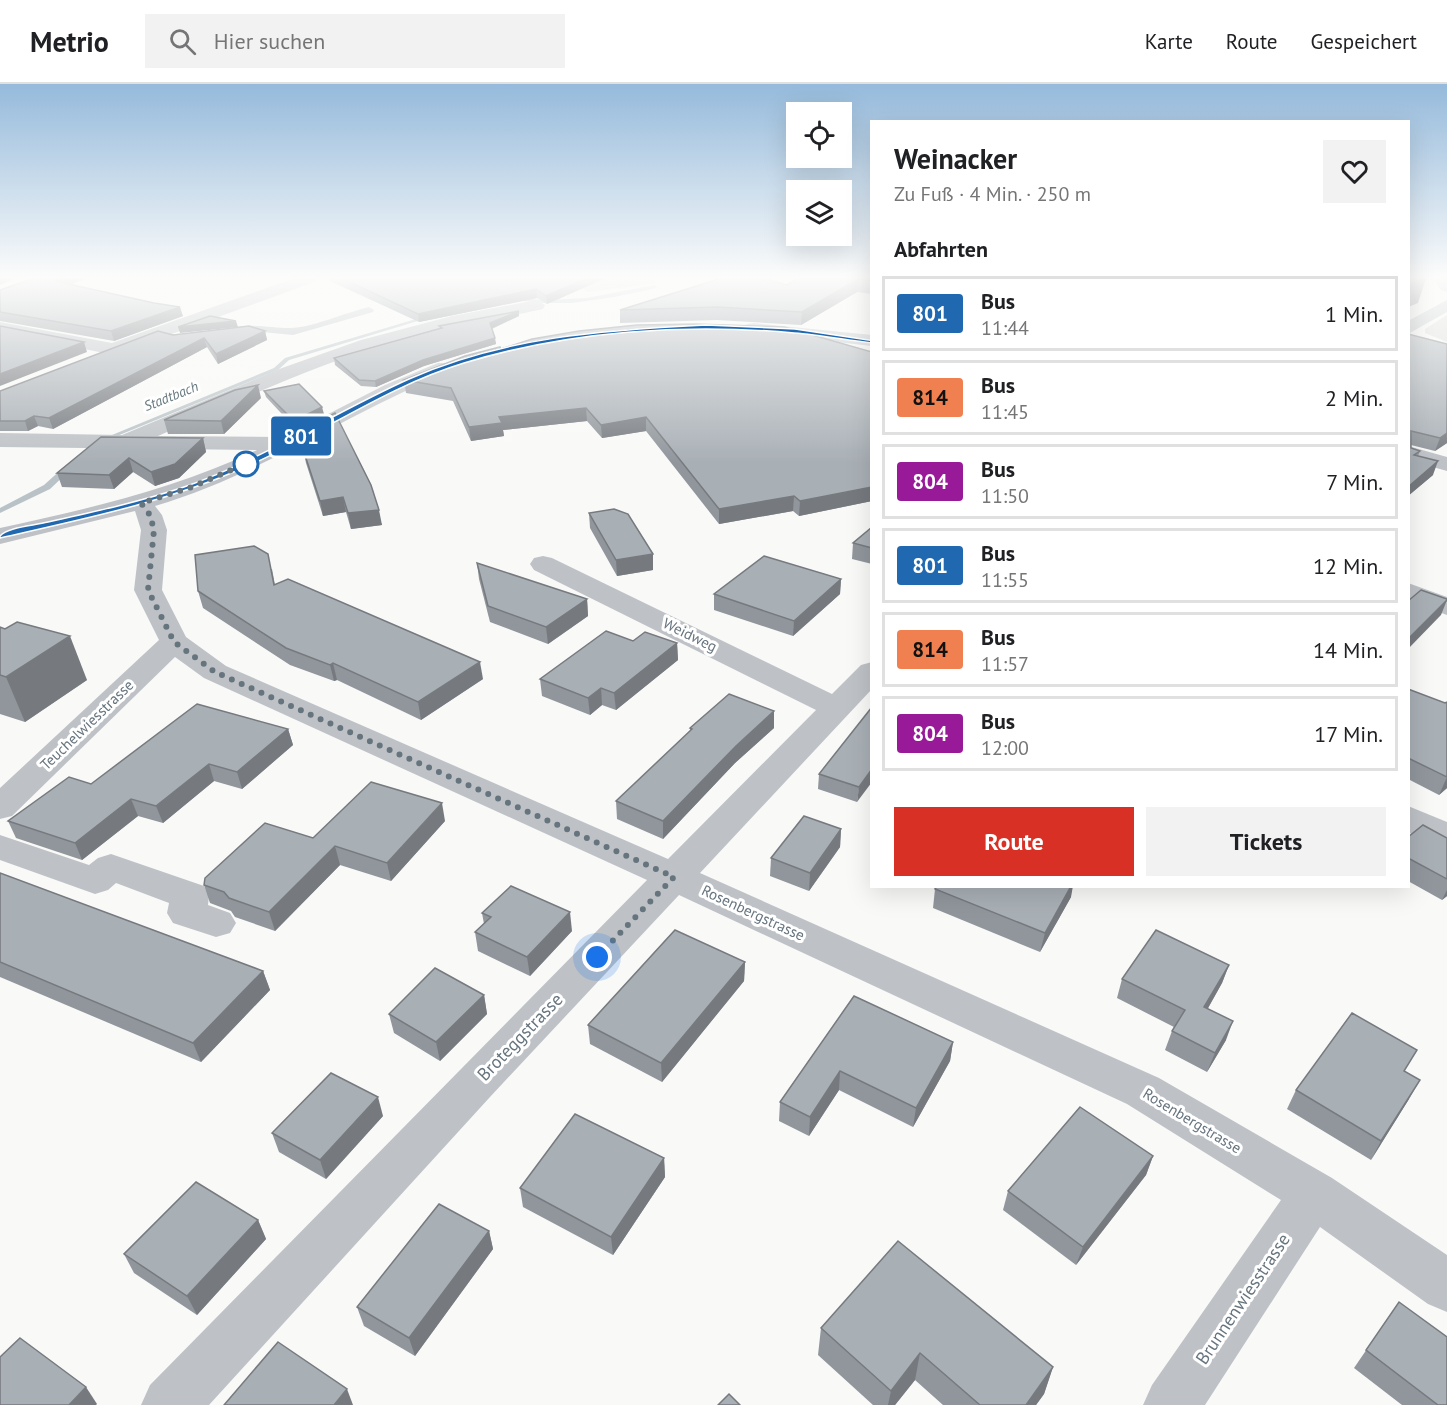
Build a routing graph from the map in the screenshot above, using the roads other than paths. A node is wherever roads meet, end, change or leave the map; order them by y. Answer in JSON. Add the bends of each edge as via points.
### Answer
{"nodes":[{"id":1,"x":66,"y":340,"type":"edge"},
{"id":2,"x":139,"y":340,"type":"edge"},
{"id":3,"x":384,"y":340,"type":"edge"},
{"id":4,"x":114,"y":349,"type":"junction"},
{"id":5,"x":84,"y":361,"type":"edge"},
{"id":6,"x":460,"y":362,"type":"edge"},
{"id":7,"x":0,"y":440,"type":"edge"},
{"id":8,"x":124,"y":442,"type":"junction"},
{"id":9,"x":284,"y":445,"type":"junction"},
{"id":10,"x":1410,"y":454,"type":"edge"},
{"id":11,"x":1447,"y":464,"type":"edge"},
{"id":12,"x":141,"y":503,"type":"junction"},
{"id":13,"x":0,"y":536,"type":"edge"},
{"id":14,"x":543,"y":564,"type":"dead end"},
{"id":15,"x":1410,"y":592,"type":"edge"},
{"id":16,"x":1447,"y":607,"type":"edge"},
{"id":17,"x":174,"y":642,"type":"junction"},
{"id":18,"x":870,"y":673,"type":"edge"},
{"id":19,"x":836,"y":708,"type":"junction"},
{"id":20,"x":0,"y":808,"type":"edge"},
{"id":21,"x":1410,"y":819,"type":"edge"},
{"id":22,"x":1447,"y":837,"type":"edge"},
{"id":23,"x":0,"y":847,"type":"edge"},
{"id":24,"x":674,"y":877,"type":"junction"},
{"id":25,"x":216,"y":923,"type":"dead end"},
{"id":26,"x":1314,"y":1194,"type":"junction"},
{"id":27,"x":1447,"y":1286,"type":"edge"},
{"id":28,"x":170,"y":1405,"type":"edge"},
{"id":29,"x":1172,"y":1405,"type":"edge"}],
"edges":[{"from":1,"to":4,"type":"street"},
{"from":2,"to":4,"type":"street"},
{"from":3,"to":8,"type":"street","via":[[314,363]]},
{"from":4,"to":5,"type":"street"},
{"from":6,"to":9,"type":"street","via":[[402,385]]},
{"from":7,"to":8,"type":"street"},
{"from":8,"to":9,"type":"street"},
{"from":9,"to":12,"type":"street","via":[[216,477]]},
{"from":10,"to":11,"type":"street"},
{"from":12,"to":13,"type":"street"},
{"from":12,"to":17,"type":"street","name":"Rosenbergstrasse","via":[[154,530],[148,590]]},
{"from":14,"to":19,"type":"street","name":"Weidweg"},
{"from":15,"to":16,"type":"street"},
{"from":17,"to":20,"type":"street","name":"Teuchelwiesstrasse"},
{"from":17,"to":24,"type":"street","name":"Rosenbergstrasse","via":[[215,672]]},
{"from":18,"to":19,"type":"street","name":"Broteggstrasse"},
{"from":19,"to":24,"type":"street","name":"Broteggstrasse"},
{"from":21,"to":22,"type":"street"},
{"from":23,"to":25,"type":"street","via":[[95,881],[111,867],[190,896],[187,913]]},
{"from":24,"to":26,"type":"street","name":"Rosenbergstrasse","via":[[1143,1091]]},
{"from":24,"to":28,"type":"street","name":"Broteggstrasse"},
{"from":26,"to":27,"type":"street","name":"Rosenbergstrasse"},
{"from":26,"to":29,"type":"street","name":"Brunnenwiesstrasse"}]}
